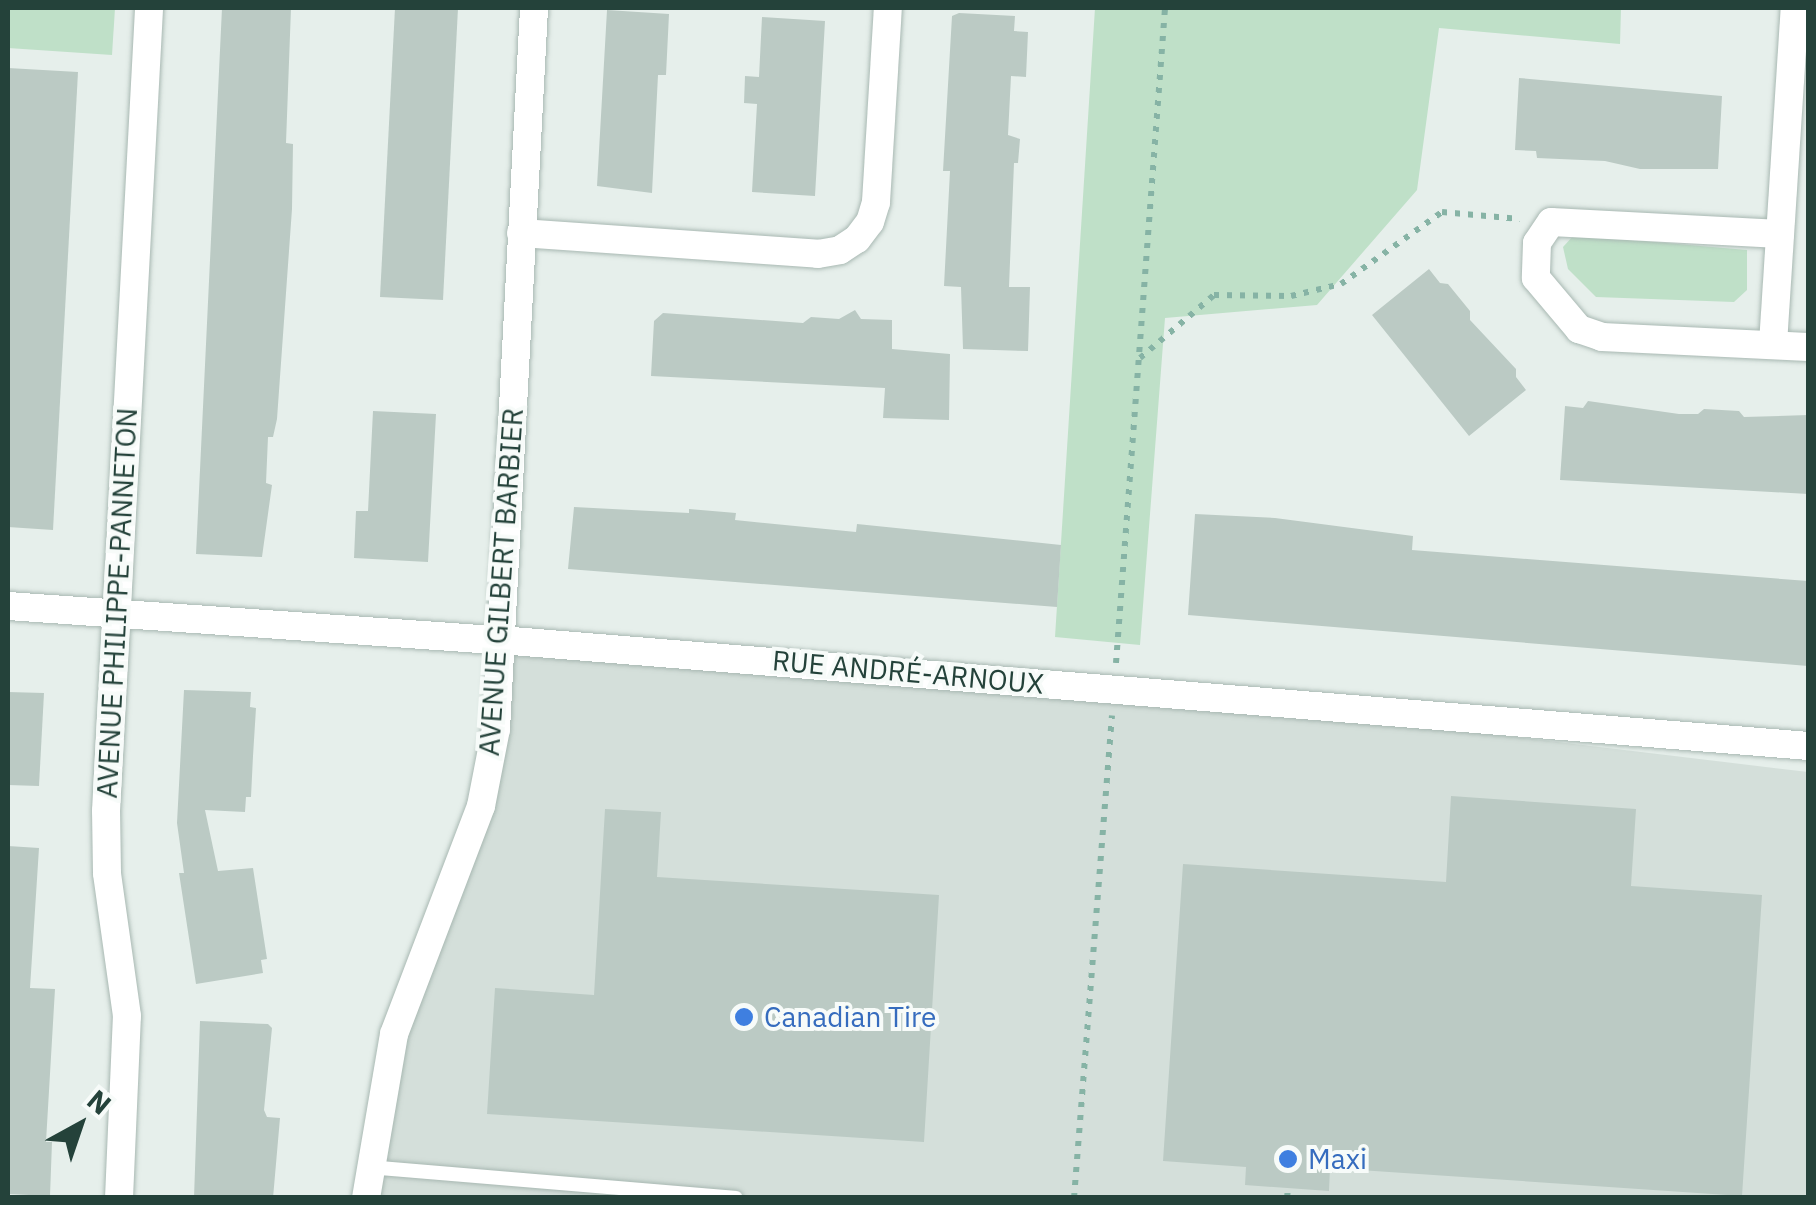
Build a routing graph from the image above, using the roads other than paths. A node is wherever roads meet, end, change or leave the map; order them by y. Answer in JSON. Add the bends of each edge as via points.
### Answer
{"nodes":[{"id":1,"x":149,"y":8,"type":"edge"},
{"id":2,"x":534,"y":8,"type":"edge"},
{"id":3,"x":888,"y":8,"type":"edge"},
{"id":4,"x":1794,"y":8,"type":"edge"},
{"id":5,"x":521,"y":233,"type":"junction"},
{"id":6,"x":1780,"y":234,"type":"junction"},
{"id":7,"x":1773,"y":344,"type":"junction"},
{"id":8,"x":1808,"y":347,"type":"edge"},
{"id":9,"x":8,"y":606,"type":"edge"},
{"id":10,"x":117,"y":614,"type":"junction"},
{"id":11,"x":500,"y":640,"type":"junction"},
{"id":12,"x":1808,"y":746,"type":"edge"},
{"id":13,"x":369,"y":1168,"type":"junction"},
{"id":14,"x":119,"y":1198,"type":"edge"},
{"id":15,"x":366,"y":1198,"type":"edge"},
{"id":16,"x":736,"y":1198,"type":"edge"}],
"edges":[{"from":1,"to":10,"type":"street","name":"AVENUE PHILIPPE-PANNETON"},
{"from":2,"to":5,"type":"street","name":"AVENUE GILBERT BARBIER"},
{"from":3,"to":5,"type":"street","via":[[876,202],[870,222],[840,250],[818,254]]},
{"from":4,"to":6,"type":"street"},
{"from":5,"to":11,"type":"street","name":"AVENUE GILBERT BARBIER"},
{"from":6,"to":7,"type":"street"},
{"from":6,"to":7,"type":"street","via":[[1551,222],[1537,244],[1536,278],[1579,328],[1602,337]]},
{"from":7,"to":8,"type":"street"},
{"from":9,"to":10,"type":"street","name":"RUE ANDRÉ-ARNOUX"},
{"from":10,"to":11,"type":"street","name":"RUE ANDRÉ-ARNOUX"},
{"from":10,"to":14,"type":"street","name":"AVENUE PHILIPPE-PANNETON","via":[[106,811],[107,874],[126,1016]]},
{"from":11,"to":12,"type":"street","name":"RUE ANDRÉ-ARNOUX"},
{"from":11,"to":13,"type":"street","name":"AVENUE GILBERT BARBIER","via":[[496,730],[482,806],[394,1034]]},
{"from":13,"to":15,"type":"street","name":"AVENUE GILBERT BARBIER"},
{"from":13,"to":16,"type":"lane"}]}
